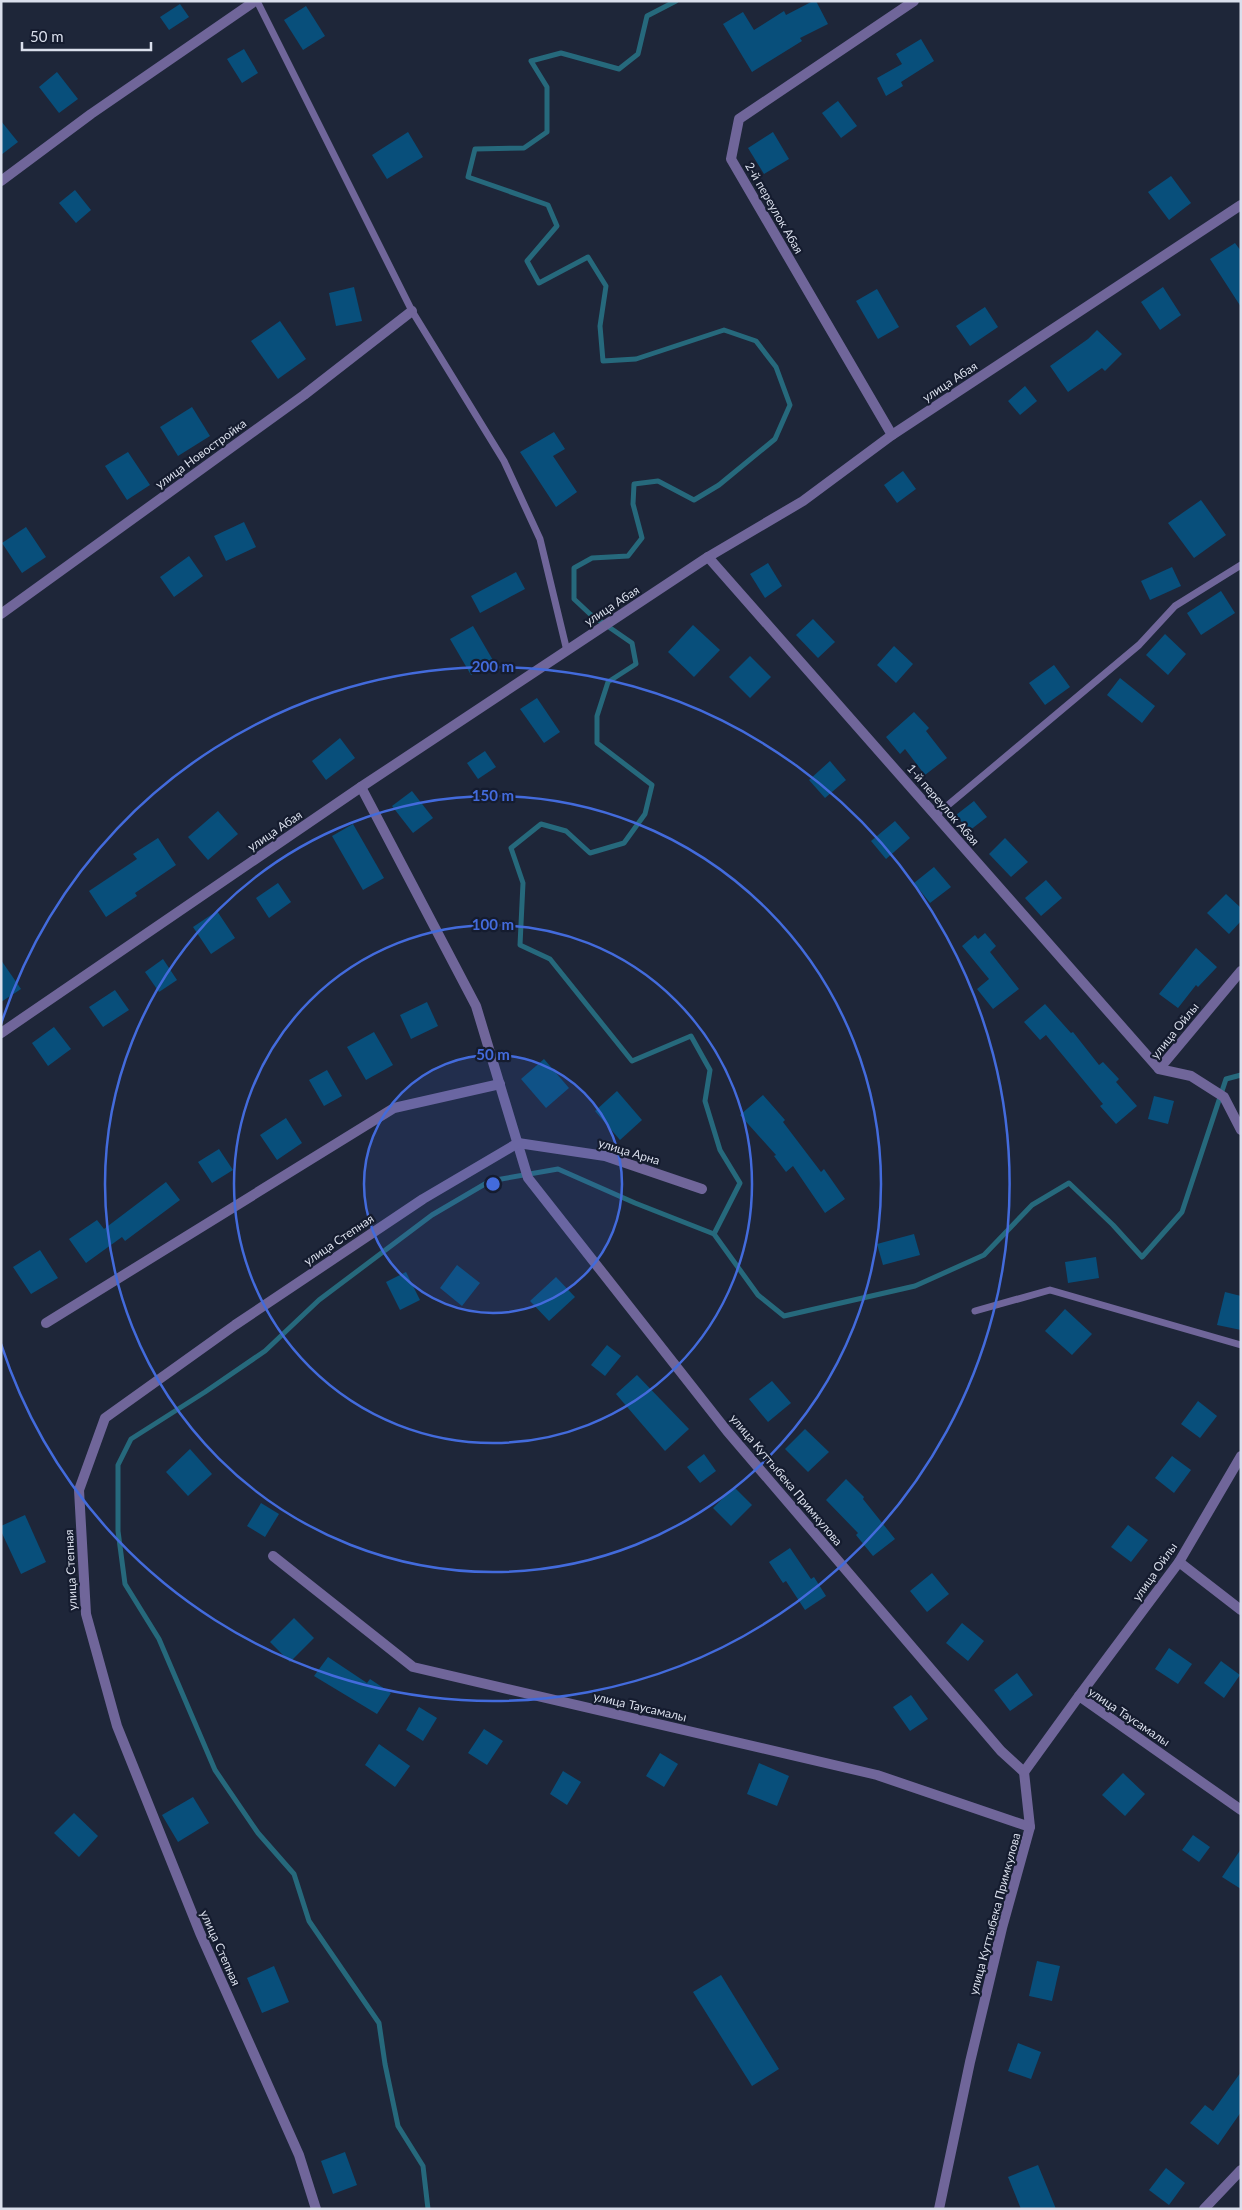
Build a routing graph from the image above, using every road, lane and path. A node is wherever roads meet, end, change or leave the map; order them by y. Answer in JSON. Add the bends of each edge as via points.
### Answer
{"nodes":[{"id":1,"x":256,"y":1,"type":"edge"},
{"id":2,"x":914,"y":1,"type":"edge"},
{"id":3,"x":1,"y":181,"type":"edge"},
{"id":4,"x":1241,"y":206,"type":"edge"},
{"id":5,"x":412,"y":311,"type":"junction"},
{"id":6,"x":892,"y":435,"type":"junction"},
{"id":7,"x":708,"y":557,"type":"junction"},
{"id":8,"x":1241,"y":565,"type":"edge"},
{"id":9,"x":1,"y":614,"type":"edge"},
{"id":10,"x":567,"y":651,"type":"junction"},
{"id":11,"x":361,"y":787,"type":"junction"},
{"id":12,"x":935,"y":816,"type":"junction"},
{"id":13,"x":1241,"y":971,"type":"edge"},
{"id":14,"x":1,"y":1033,"type":"edge"},
{"id":15,"x":1159,"y":1069,"type":"junction"},
{"id":16,"x":500,"y":1084,"type":"junction"},
{"id":17,"x":1241,"y":1130,"type":"edge"},
{"id":18,"x":518,"y":1143,"type":"junction"},
{"id":19,"x":702,"y":1188,"type":"dead end"},
{"id":20,"x":975,"y":1311,"type":"dead end"},
{"id":21,"x":46,"y":1323,"type":"dead end"},
{"id":22,"x":1241,"y":1345,"type":"edge"},
{"id":23,"x":1241,"y":1456,"type":"edge"},
{"id":24,"x":273,"y":1556,"type":"dead end"},
{"id":25,"x":1179,"y":1562,"type":"junction"},
{"id":26,"x":1241,"y":1610,"type":"edge"},
{"id":27,"x":1079,"y":1696,"type":"junction"},
{"id":28,"x":1024,"y":1772,"type":"junction"},
{"id":29,"x":1241,"y":1810,"type":"edge"},
{"id":30,"x":1030,"y":1827,"type":"junction"},
{"id":31,"x":1241,"y":2170,"type":"edge"},
{"id":32,"x":316,"y":2209,"type":"edge"},
{"id":33,"x":939,"y":2209,"type":"edge"},
{"id":34,"x":1204,"y":2209,"type":"edge"}],
"edges":[{"from":1,"to":3,"type":"street"},
{"from":1,"to":5,"type":"lane"},
{"from":2,"to":6,"type":"street","name":"2-й переулок Абая","via":[[739,118],[731,159]]},
{"from":4,"to":6,"type":"street","name":"улица Абая"},
{"from":5,"to":9,"type":"street","name":"улица Новостройка","via":[[304,395]]},
{"from":5,"to":10,"type":"lane","via":[[504,461],[540,539]]},
{"from":6,"to":7,"type":"street","name":"улица Абая","via":[[803,502]]},
{"from":7,"to":10,"type":"street","name":"улица Абая"},
{"from":7,"to":12,"type":"street","name":"1-й переулок Абая"},
{"from":8,"to":12,"type":"lane","via":[[1175,606],[1139,645]]},
{"from":10,"to":11,"type":"street","name":"улица Абая"},
{"from":11,"to":14,"type":"street","name":"улица Абая"},
{"from":11,"to":16,"type":"street","name":"улица Куттыбека Примкулова","via":[[476,1006]]},
{"from":12,"to":15,"type":"street","name":"1-й переулок Абая"},
{"from":13,"to":15,"type":"street","name":"улица Ойлы"},
{"from":15,"to":17,"type":"street","name":"улица Ойлы","via":[[1191,1076],[1224,1097]]},
{"from":16,"to":18,"type":"street","name":"улица Куттыбека Примкулова"},
{"from":16,"to":21,"type":"street","via":[[394,1108]]},
{"from":18,"to":19,"type":"street","name":"улица Арна","via":[[605,1156]]},
{"from":18,"to":28,"type":"street","name":"улица Куттыбека Примкулова","via":[[528,1178],[727,1431],[1001,1751]]},
{"from":18,"to":32,"type":"street","name":"улица Степная","via":[[423,1199],[235,1325],[104,1418],[79,1490],[86,1614],[117,1726],[200,1934],[299,2155]]},
{"from":20,"to":22,"type":"lane","via":[[1050,1290]]},
{"from":23,"to":25,"type":"street","name":"улица Ойлы"},
{"from":24,"to":30,"type":"street","name":"улица Таусамалы","via":[[413,1667],[877,1775]]},
{"from":25,"to":26,"type":"street"},
{"from":25,"to":27,"type":"street","name":"улица Ойлы"},
{"from":27,"to":28,"type":"street","name":"улица Таусамалы"},
{"from":27,"to":29,"type":"street","name":"улица Таусамалы"},
{"from":28,"to":30,"type":"street","name":"улица Куттыбека Примкулова"},
{"from":30,"to":33,"type":"street","name":"улица Куттыбека Примкулова","via":[[972,2052]]},
{"from":31,"to":34,"type":"street"}]}
